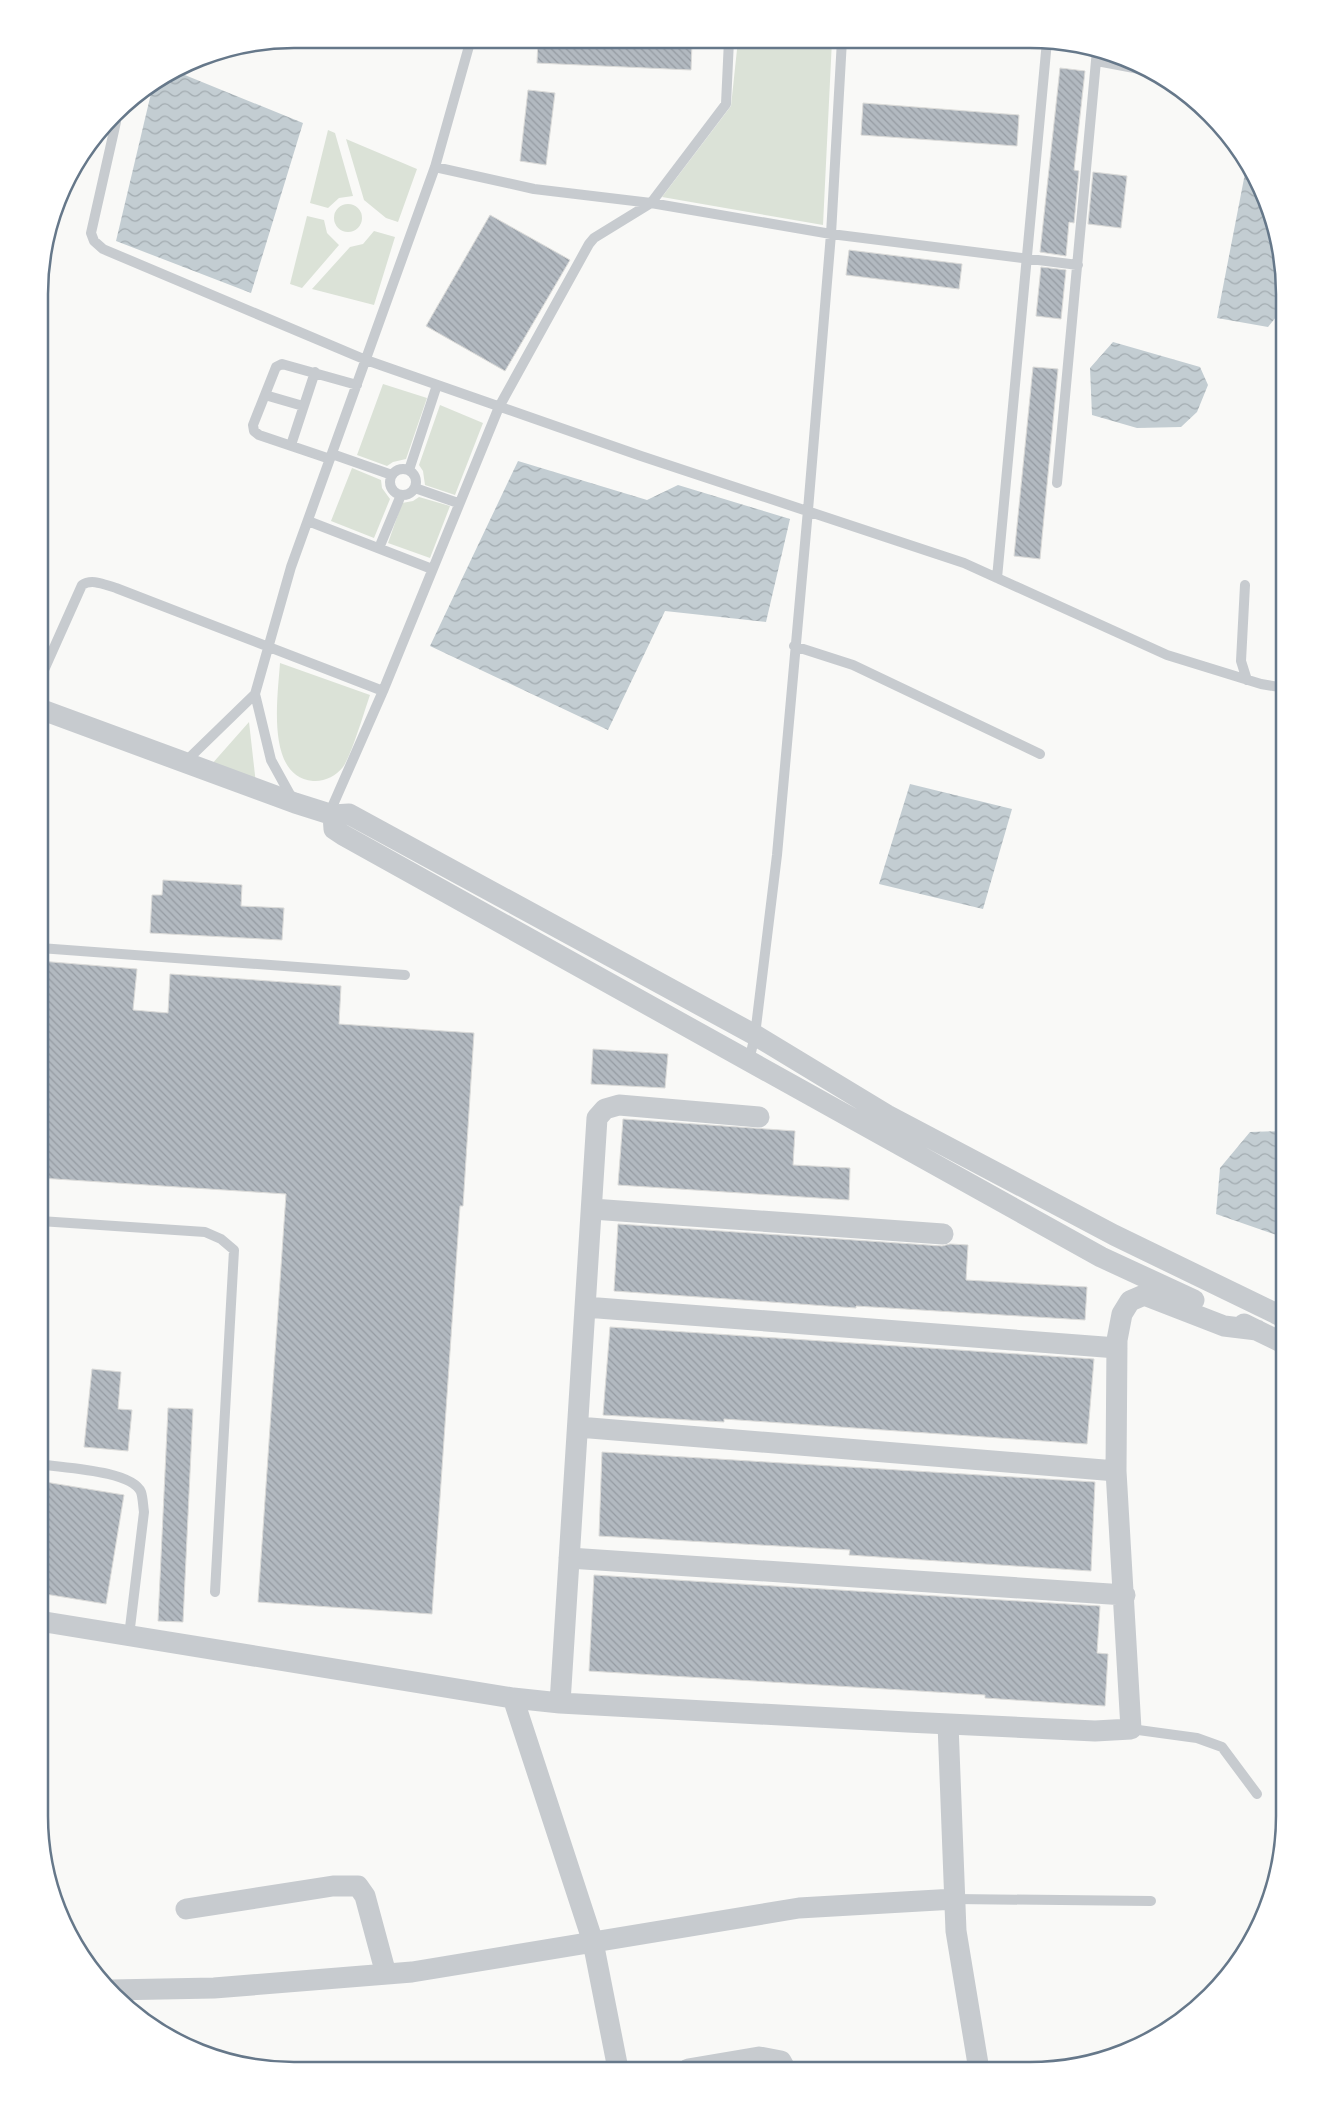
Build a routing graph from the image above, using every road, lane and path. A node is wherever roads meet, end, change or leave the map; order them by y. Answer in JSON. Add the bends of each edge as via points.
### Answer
{"nodes":[{"id":1,"x":468,"y":48,"type":"edge"},
{"id":2,"x":729,"y":48,"type":"edge"},
{"id":3,"x":842,"y":48,"type":"edge"},
{"id":4,"x":1046,"y":48,"type":"edge"},
{"id":5,"x":1097,"y":57,"type":"edge"},
{"id":6,"x":116,"y":122,"type":"dead end"},
{"id":7,"x":435,"y":168,"type":"junction"},
{"id":8,"x":651,"y":203,"type":"junction"},
{"id":9,"x":831,"y":234,"type":"junction"},
{"id":10,"x":1027,"y":259,"type":"junction"},
{"id":11,"x":1078,"y":266,"type":"junction"},
{"id":12,"x":366,"y":360,"type":"junction"},
{"id":13,"x":315,"y":372,"type":"junction"},
{"id":14,"x":357,"y":385,"type":"junction"},
{"id":15,"x":437,"y":385,"type":"junction"},
{"id":16,"x":265,"y":395,"type":"junction"},
{"id":17,"x":303,"y":406,"type":"junction"},
{"id":18,"x":499,"y":407,"type":"junction"},
{"id":19,"x":291,"y":445,"type":"junction"},
{"id":20,"x":331,"y":457,"type":"junction"},
{"id":21,"x":408,"y":470,"type":"junction"},
{"id":22,"x":392,"y":476,"type":"junction"},
{"id":23,"x":1057,"y":483,"type":"dead end"},
{"id":24,"x":415,"y":488,"type":"junction"},
{"id":25,"x":401,"y":495,"type":"junction"},
{"id":26,"x":458,"y":503,"type":"junction"},
{"id":27,"x":808,"y":510,"type":"junction"},
{"id":28,"x":308,"y":521,"type":"junction"},
{"id":29,"x":379,"y":548,"type":"junction"},
{"id":30,"x":432,"y":569,"type":"junction"},
{"id":31,"x":997,"y":578,"type":"junction"},
{"id":32,"x":1245,"y":585,"type":"dead end"},
{"id":33,"x":268,"y":646,"type":"junction"},
{"id":34,"x":794,"y":646,"type":"junction"},
{"id":35,"x":48,"y":661,"type":"edge"},
{"id":36,"x":1247,"y":680,"type":"junction"},
{"id":37,"x":1276,"y":686,"type":"edge"},
{"id":38,"x":383,"y":691,"type":"junction"},
{"id":39,"x":255,"y":694,"type":"junction"},
{"id":40,"x":48,"y":712,"type":"edge"},
{"id":41,"x":1040,"y":754,"type":"dead end"},
{"id":42,"x":185,"y":762,"type":"junction"},
{"id":43,"x":295,"y":803,"type":"junction"},
{"id":44,"x":331,"y":814,"type":"junction"},
{"id":45,"x":48,"y":949,"type":"edge"},
{"id":46,"x":405,"y":975,"type":"dead end"},
{"id":47,"x":755,"y":1035,"type":"junction"},
{"id":48,"x":749,"y":1061,"type":"junction"},
{"id":49,"x":759,"y":1117,"type":"dead end"},
{"id":50,"x":592,"y":1209,"type":"junction"},
{"id":51,"x":48,"y":1222,"type":"edge"},
{"id":52,"x":943,"y":1234,"type":"dead end"},
{"id":53,"x":1114,"y":1235,"type":"junction"},
{"id":54,"x":1102,"y":1257,"type":"junction"},
{"id":55,"x":585,"y":1307,"type":"junction"},
{"id":56,"x":1276,"y":1314,"type":"edge"},
{"id":57,"x":1257,"y":1330,"type":"junction"},
{"id":58,"x":1276,"y":1340,"type":"edge"},
{"id":59,"x":1117,"y":1348,"type":"junction"},
{"id":60,"x":578,"y":1427,"type":"junction"},
{"id":61,"x":48,"y":1465,"type":"edge"},
{"id":62,"x":1116,"y":1471,"type":"junction"},
{"id":63,"x":569,"y":1558,"type":"junction"},
{"id":64,"x":215,"y":1592,"type":"dead end"},
{"id":65,"x":1125,"y":1595,"type":"junction"},
{"id":66,"x":48,"y":1622,"type":"edge"},
{"id":67,"x":129,"y":1636,"type":"junction"},
{"id":68,"x":513,"y":1698,"type":"junction"},
{"id":69,"x":560,"y":1703,"type":"junction"},
{"id":70,"x":948,"y":1724,"type":"junction"},
{"id":71,"x":1131,"y":1729,"type":"junction"},
{"id":72,"x":1257,"y":1794,"type":"dead end"},
{"id":73,"x":955,"y":1899,"type":"junction"},
{"id":74,"x":1151,"y":1901,"type":"dead end"},
{"id":75,"x":186,"y":1909,"type":"dead end"},
{"id":76,"x":593,"y":1942,"type":"junction"},
{"id":77,"x":386,"y":1974,"type":"junction"},
{"id":78,"x":119,"y":1990,"type":"edge"},
{"id":79,"x":617,"y":2062,"type":"edge"},
{"id":80,"x":729,"y":2062,"type":"edge"},
{"id":81,"x":782,"y":2062,"type":"edge"},
{"id":82,"x":978,"y":2062,"type":"edge"}],
"edges":[{"from":1,"to":7,"type":"lane"},
{"from":2,"to":8,"type":"lane","via":[[726,104]]},
{"from":3,"to":9,"type":"lane"},
{"from":4,"to":10,"type":"lane"},
{"from":5,"to":11,"type":"lane"},
{"from":6,"to":12,"type":"lane","via":[[91,233],[94,241],[103,249]]},
{"from":7,"to":8,"type":"lane","via":[[534,189]]},
{"from":7,"to":12,"type":"lane"},
{"from":8,"to":9,"type":"lane"},
{"from":8,"to":18,"type":"lane","via":[[589,244]]},
{"from":9,"to":10,"type":"lane"},
{"from":9,"to":27,"type":"lane"},
{"from":10,"to":11,"type":"lane"},
{"from":10,"to":31,"type":"lane"},
{"from":11,"to":23,"type":"lane"},
{"from":12,"to":14,"type":"lane"},
{"from":12,"to":15,"type":"lane"},
{"from":13,"to":14,"type":"lane"},
{"from":13,"to":16,"type":"lane","via":[[282,364],[276,367]]},
{"from":13,"to":17,"type":"lane"},
{"from":14,"to":20,"type":"lane"},
{"from":15,"to":18,"type":"lane"},
{"from":15,"to":21,"type":"lane"},
{"from":16,"to":17,"type":"lane"},
{"from":16,"to":19,"type":"lane","via":[[253,425],[254,431]]},
{"from":17,"to":19,"type":"lane"},
{"from":18,"to":26,"type":"lane"},
{"from":18,"to":27,"type":"lane"},
{"from":19,"to":20,"type":"lane"},
{"from":20,"to":22,"type":"lane"},
{"from":20,"to":28,"type":"lane"},
{"from":21,"to":22,"type":"lane","via":[[401,469]]},
{"from":21,"to":24,"type":"lane","via":[[415,475]]},
{"from":22,"to":25,"type":"lane","via":[[391,488]]},
{"from":24,"to":25,"type":"lane","via":[[409,494]]},
{"from":24,"to":26,"type":"lane"},
{"from":25,"to":29,"type":"lane"},
{"from":26,"to":30,"type":"lane"},
{"from":27,"to":31,"type":"lane","via":[[964,563]]},
{"from":27,"to":34,"type":"lane"},
{"from":28,"to":29,"type":"lane"},
{"from":28,"to":33,"type":"lane","via":[[290,567]]},
{"from":29,"to":30,"type":"lane"},
{"from":30,"to":38,"type":"lane"},
{"from":31,"to":36,"type":"lane","via":[[1167,655]]},
{"from":32,"to":36,"type":"lane","via":[[1241,661]]},
{"from":33,"to":35,"type":"lane","via":[[116,588],[87,582],[82,585]]},
{"from":33,"to":38,"type":"lane"},
{"from":33,"to":39,"type":"lane"},
{"from":34,"to":41,"type":"lane","via":[[853,665]]},
{"from":34,"to":47,"type":"lane","via":[[777,855]]},
{"from":36,"to":37,"type":"lane"},
{"from":38,"to":44,"type":"lane"},
{"from":39,"to":42,"type":"lane"},
{"from":39,"to":43,"type":"lane","via":[[271,760]]},
{"from":40,"to":42,"type":"street"},
{"from":42,"to":43,"type":"street"},
{"from":43,"to":44,"type":"street"},
{"from":44,"to":47,"type":"street","via":[[349,814]]},
{"from":44,"to":48,"type":"street","via":[[334,830]]},
{"from":45,"to":46,"type":"lane"},
{"from":47,"to":48,"type":"lane"},
{"from":47,"to":53,"type":"street","via":[[887,1115]]},
{"from":48,"to":54,"type":"street"},
{"from":49,"to":50,"type":"street","via":[[619,1105],[605,1109],[597,1118]]},
{"from":50,"to":52,"type":"street"},
{"from":50,"to":55,"type":"street"},
{"from":51,"to":64,"type":"lane","via":[[205,1232],[234,1250]]},
{"from":53,"to":54,"type":"street"},
{"from":53,"to":56,"type":"street"},
{"from":54,"to":57,"type":"street"},
{"from":55,"to":59,"type":"street"},
{"from":55,"to":60,"type":"street"},
{"from":57,"to":58,"type":"street"},
{"from":57,"to":59,"type":"street","via":[[1224,1326],[1144,1295],[1130,1301],[1122,1314]]},
{"from":59,"to":62,"type":"street"},
{"from":60,"to":62,"type":"street"},
{"from":60,"to":63,"type":"street"},
{"from":61,"to":67,"type":"lane","via":[[120,1476],[141,1492],[144,1512]]},
{"from":62,"to":65,"type":"street"},
{"from":63,"to":65,"type":"street"},
{"from":63,"to":69,"type":"street"},
{"from":65,"to":71,"type":"street"},
{"from":66,"to":67,"type":"street"},
{"from":67,"to":68,"type":"street"},
{"from":68,"to":69,"type":"street"},
{"from":68,"to":76,"type":"street"},
{"from":69,"to":70,"type":"street"},
{"from":70,"to":71,"type":"street","via":[[1095,1731]]},
{"from":70,"to":73,"type":"street"},
{"from":71,"to":72,"type":"lane","via":[[1197,1738],[1222,1747]]},
{"from":73,"to":74,"type":"lane"},
{"from":73,"to":76,"type":"street","via":[[799,1908]]},
{"from":73,"to":82,"type":"street","via":[[956,1931]]},
{"from":75,"to":77,"type":"street","via":[[334,1886],[358,1886],[365,1896]]},
{"from":76,"to":77,"type":"street"},
{"from":76,"to":79,"type":"street"},
{"from":77,"to":78,"type":"street","via":[[214,1988]]},
{"from":80,"to":81,"type":"street","via":[[759,2057]]}]}
